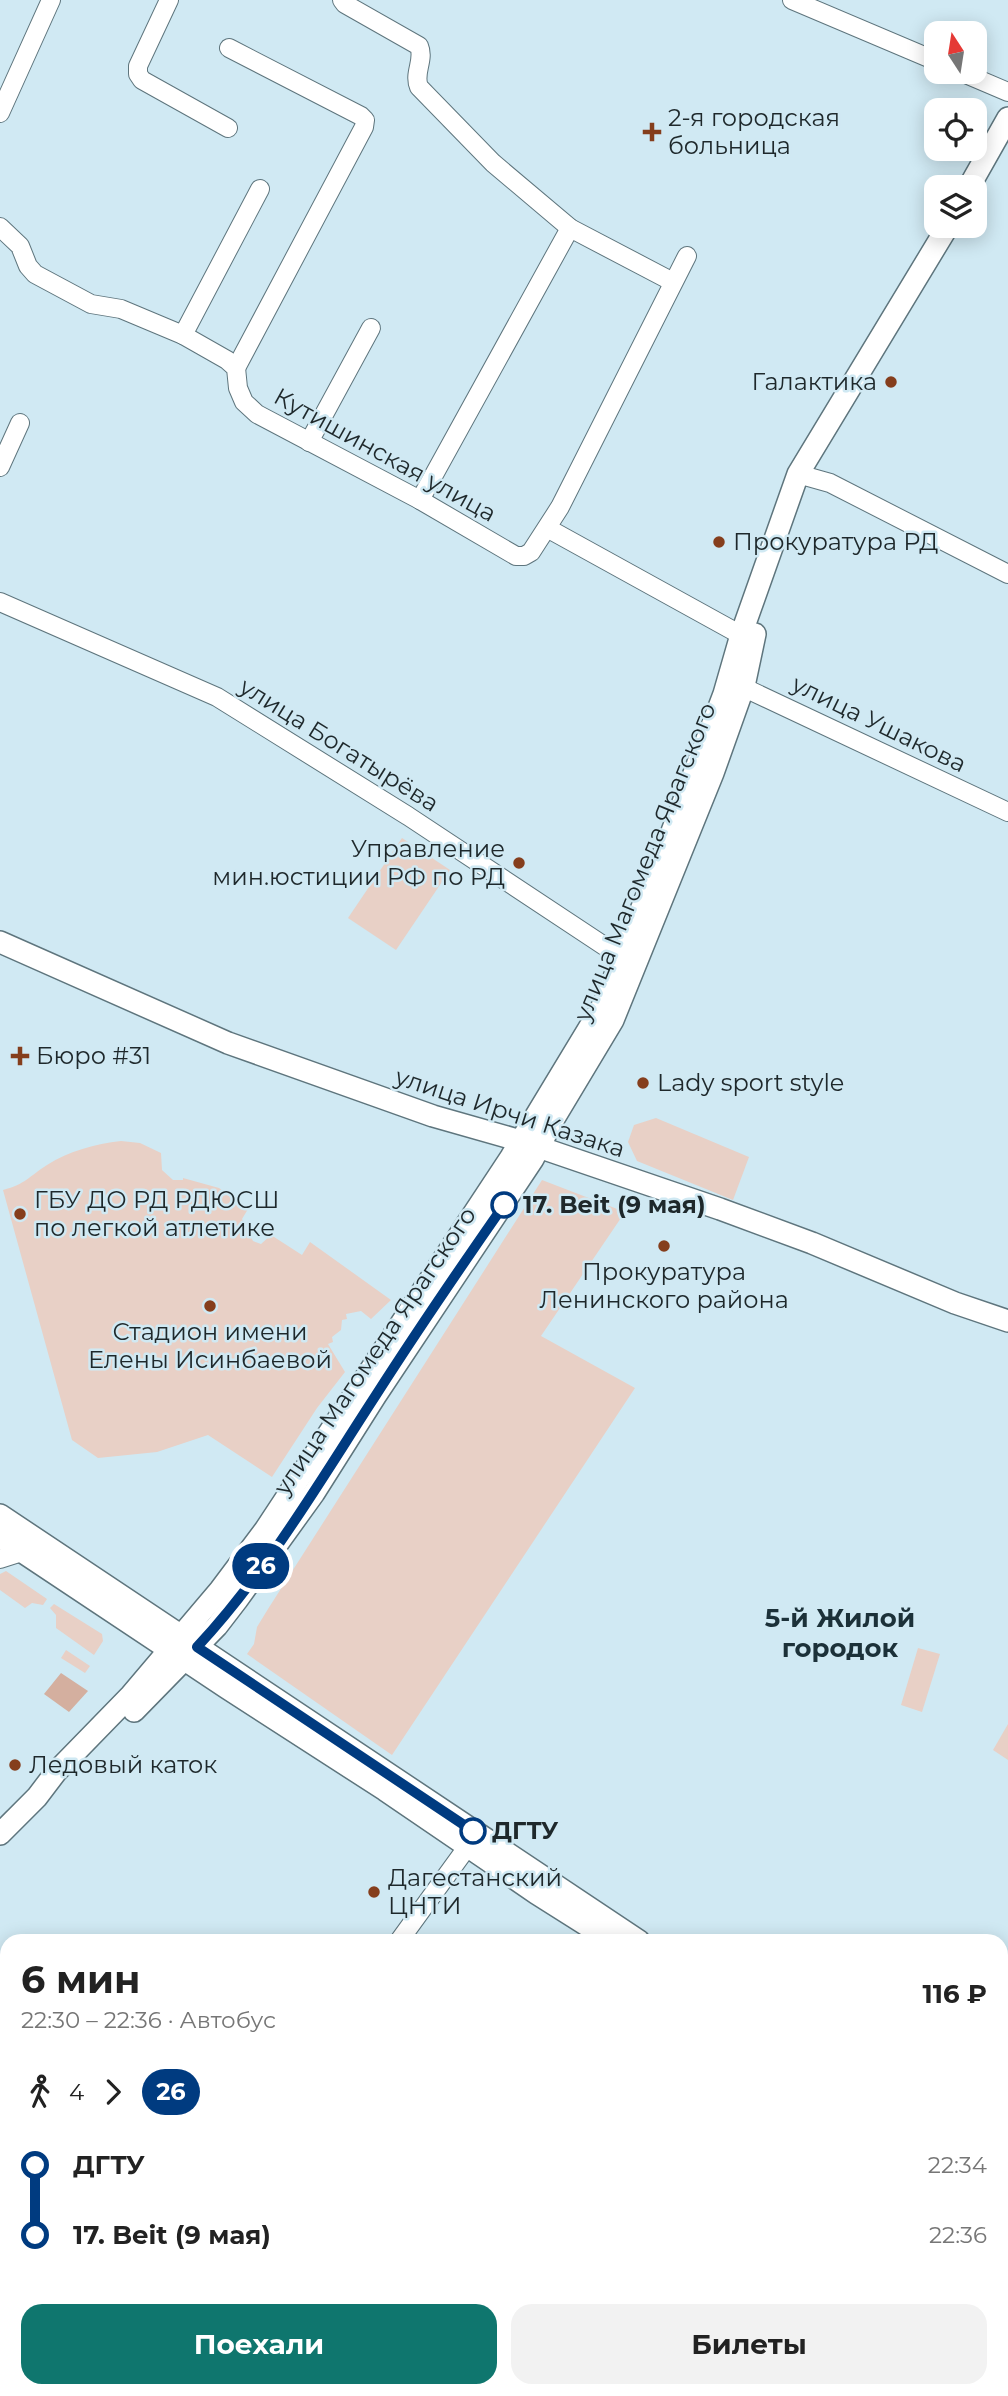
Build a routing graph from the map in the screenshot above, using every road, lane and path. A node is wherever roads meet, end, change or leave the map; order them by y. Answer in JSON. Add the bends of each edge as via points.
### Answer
{"nodes":[{"id":1,"x":51,"y":0,"type":"edge"},
{"id":2,"x":169,"y":0,"type":"edge"},
{"id":3,"x":342,"y":0,"type":"edge"},
{"id":4,"x":792,"y":0,"type":"edge"},
{"id":5,"x":229,"y":48,"type":"dead end"},
{"id":6,"x":924,"y":56,"type":"edge"},
{"id":7,"x":987,"y":83,"type":"edge"},
{"id":8,"x":1008,"y":92,"type":"edge"},
{"id":9,"x":0,"y":113,"type":"edge"},
{"id":10,"x":1008,"y":118,"type":"edge"},
{"id":11,"x":228,"y":128,"type":"dead end"},
{"id":12,"x":1000,"y":147,"type":"edge"},
{"id":13,"x":979,"y":175,"type":"edge"},
{"id":14,"x":987,"y":177,"type":"edge"},
{"id":15,"x":260,"y":188,"type":"dead end"},
{"id":16,"x":0,"y":227,"type":"edge"},
{"id":17,"x":570,"y":228,"type":"junction"},
{"id":18,"x":941,"y":238,"type":"edge"},
{"id":19,"x":955,"y":238,"type":"edge"},
{"id":20,"x":687,"y":256,"type":"dead end"},
{"id":21,"x":673,"y":282,"type":"junction"},
{"id":22,"x":371,"y":328,"type":"dead end"},
{"id":23,"x":183,"y":335,"type":"junction"},
{"id":24,"x":236,"y":368,"type":"junction"},
{"id":25,"x":20,"y":424,"type":"dead end"},
{"id":26,"x":309,"y":442,"type":"junction"},
{"id":27,"x":0,"y":467,"type":"edge"},
{"id":28,"x":804,"y":476,"type":"junction"},
{"id":29,"x":419,"y":500,"type":"junction"},
{"id":30,"x":547,"y":527,"type":"junction"},
{"id":31,"x":1008,"y":574,"type":"edge"},
{"id":32,"x":0,"y":602,"type":"edge"},
{"id":33,"x":748,"y":636,"type":"junction"},
{"id":34,"x":736,"y":684,"type":"junction"},
{"id":35,"x":1008,"y":812,"type":"edge"},
{"id":36,"x":0,"y":942,"type":"edge"},
{"id":37,"x":628,"y":962,"type":"junction"},
{"id":38,"x":530,"y":1144,"type":"junction"},
{"id":39,"x":1008,"y":1321,"type":"edge"},
{"id":40,"x":0,"y":1515,"type":"edge"},
{"id":41,"x":0,"y":1537,"type":"edge"},
{"id":42,"x":22,"y":1552,"type":"junction"},
{"id":43,"x":0,"y":1559,"type":"edge"},
{"id":44,"x":183,"y":1648,"type":"junction"},
{"id":45,"x":0,"y":1834,"type":"edge"},
{"id":46,"x":468,"y":1846,"type":"junction"},
{"id":47,"x":404,"y":1934,"type":"edge"},
{"id":48,"x":601,"y":1934,"type":"edge"},
{"id":49,"x":628,"y":1934,"type":"edge"}],
"edges":[{"from":1,"to":9,"type":"street"},
{"from":2,"to":11,"type":"street","via":[[138,74]]},
{"from":3,"to":17,"type":"street","via":[[419,46],[419,87],[493,163]]},
{"from":4,"to":6,"type":"street"},
{"from":5,"to":24,"type":"street","via":[[365,120]]},
{"from":7,"to":8,"type":"street"},
{"from":10,"to":12,"type":"main road"},
{"from":12,"to":13,"type":"main road"},
{"from":12,"to":14,"type":"main road"},
{"from":15,"to":23,"type":"street"},
{"from":16,"to":23,"type":"street","via":[[20,246],[35,274],[91,304],[121,309]]},
{"from":17,"to":21,"type":"street"},
{"from":17,"to":29,"type":"street"},
{"from":18,"to":28,"type":"main road","name":"улица Магомеда Ярагского"},
{"from":19,"to":28,"type":"main road","name":"улица Магомеда Ярагского"},
{"from":20,"to":21,"type":"street"},
{"from":21,"to":30,"type":"street"},
{"from":22,"to":26,"type":"street"},
{"from":23,"to":24,"type":"street"},
{"from":24,"to":26,"type":"street","name":"Кутишинская улица","via":[[244,402]]},
{"from":25,"to":27,"type":"street"},
{"from":26,"to":29,"type":"street","name":"Кутишинская улица"},
{"from":28,"to":31,"type":"street","via":[[830,482]]},
{"from":28,"to":33,"type":"main road","name":"улица Магомеда Ярагского"},
{"from":29,"to":30,"type":"street","name":"Кутишинская улица","via":[[516,556],[531,552]]},
{"from":30,"to":33,"type":"street"},
{"from":32,"to":37,"type":"street","name":"улица Богатырёва","via":[[217,697]]},
{"from":33,"to":34,"type":"main road","name":"улица Магомеда Ярагского"},
{"from":34,"to":35,"type":"street","name":"улица Ушакова"},
{"from":34,"to":37,"type":"main road","name":"улица Магомеда Ярагского"},
{"from":36,"to":38,"type":"main road","name":"улица Ирчи Казака","via":[[228,1043],[433,1116]]},
{"from":37,"to":38,"type":"main road","name":"улица Магомеда Ярагского","via":[[613,1020],[553,1120]]},
{"from":38,"to":39,"type":"main road","name":"улица Ирчи Казака","via":[[812,1243]]},
{"from":38,"to":44,"type":"main road","name":"улица Магомеда Ярагского","via":[[504,1205],[314,1493],[237,1600]]},
{"from":40,"to":44,"type":"main road"},
{"from":41,"to":42,"type":"main road"},
{"from":42,"to":43,"type":"street"},
{"from":42,"to":44,"type":"main road"},
{"from":44,"to":45,"type":"main road","name":"улица Магомеда Ярагского","via":[[131,1695]]},
{"from":44,"to":46,"type":"main road"},
{"from":44,"to":49,"type":"main road"},
{"from":46,"to":47,"type":"street"},
{"from":46,"to":48,"type":"main road"}]}
